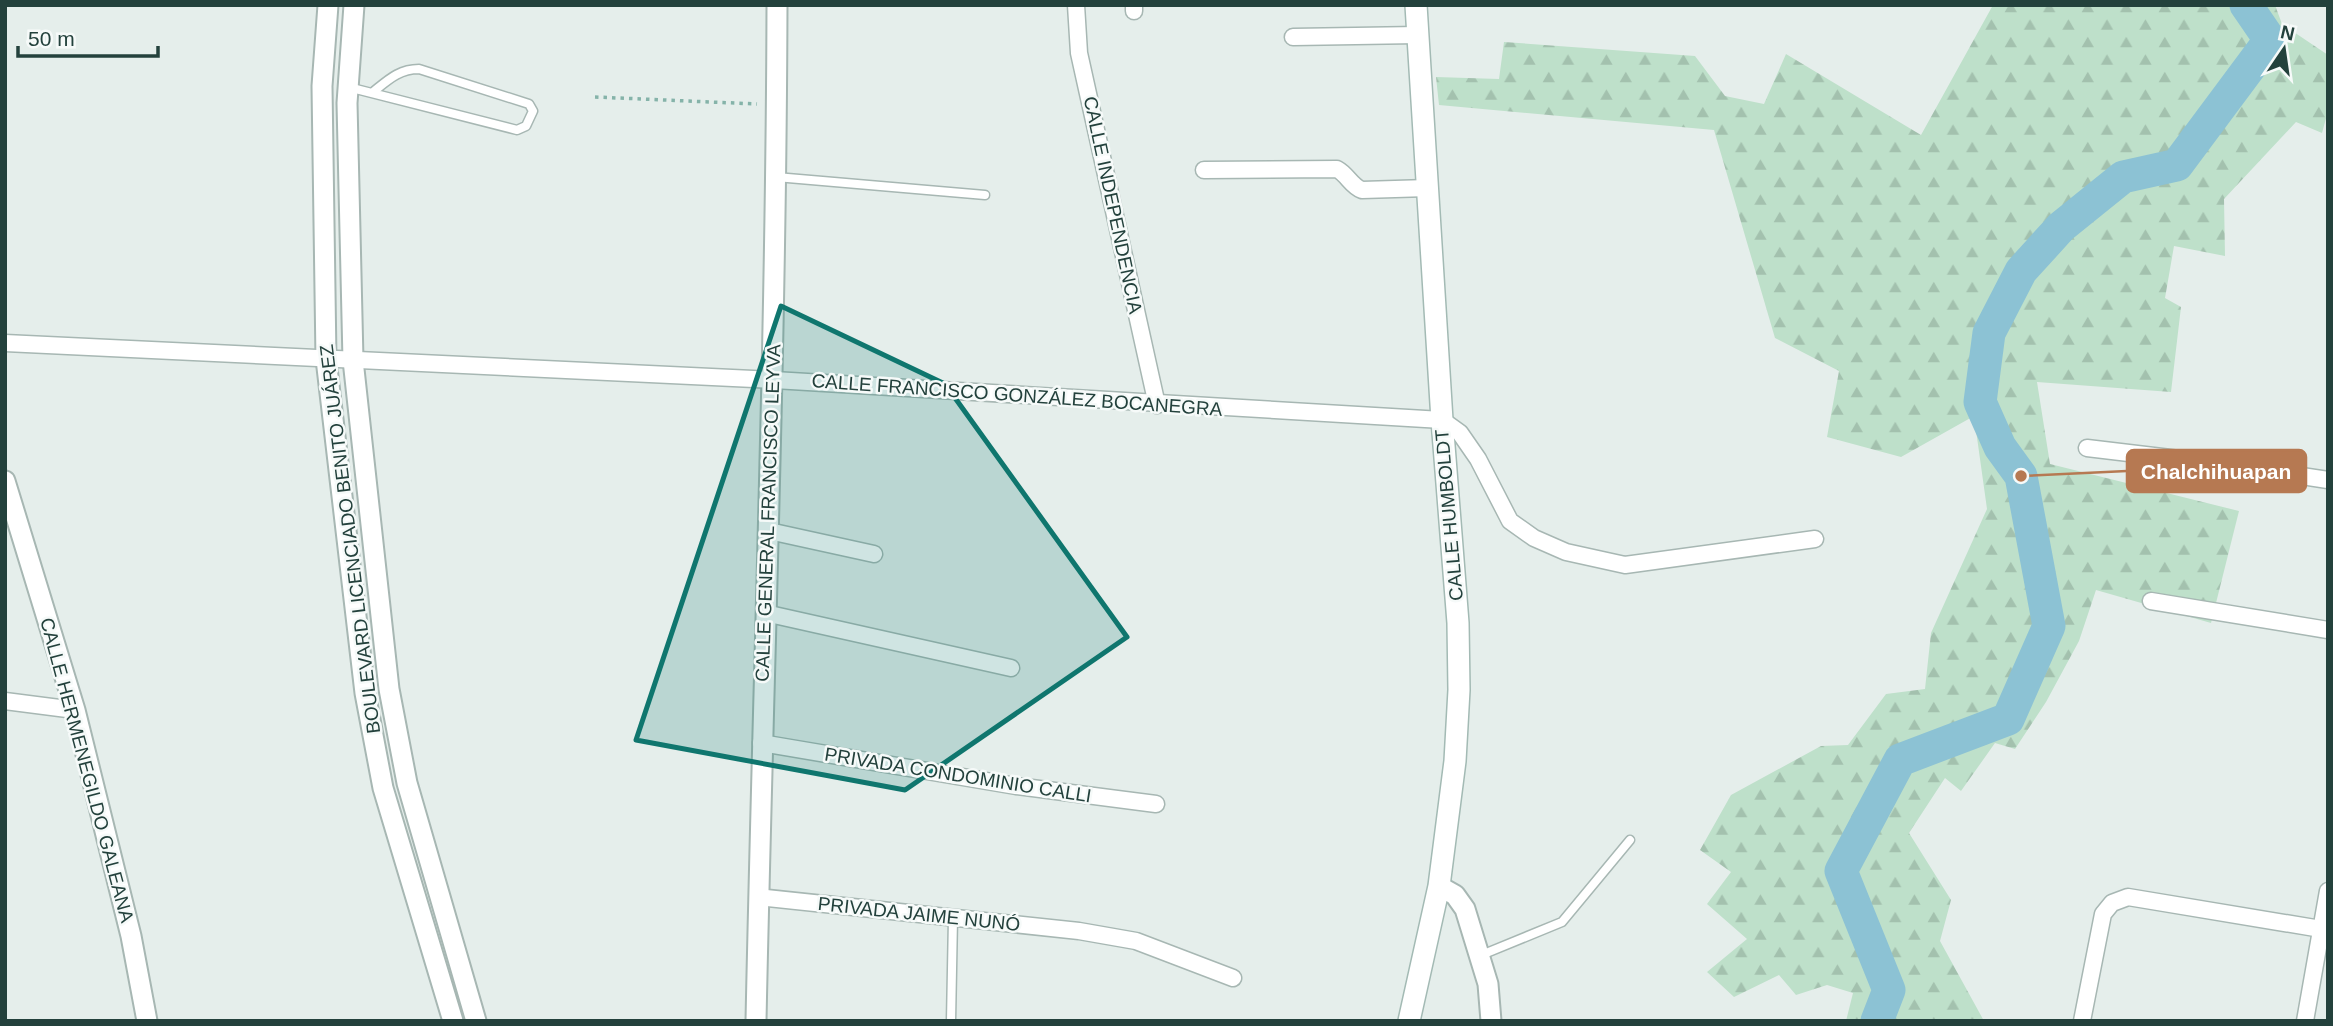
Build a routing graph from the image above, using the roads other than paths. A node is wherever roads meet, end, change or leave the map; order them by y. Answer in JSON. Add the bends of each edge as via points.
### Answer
{"nodes":[{"id":1,"x":328,"y":5,"type":"edge"},
{"id":2,"x":354,"y":5,"type":"edge"},
{"id":3,"x":777,"y":5,"type":"edge"},
{"id":4,"x":1076,"y":5,"type":"edge"},
{"id":5,"x":1416,"y":5,"type":"edge"},
{"id":6,"x":1418,"y":35,"type":"junction"},
{"id":7,"x":1293,"y":37,"type":"dead end"},
{"id":8,"x":348,"y":87,"type":"junction"},
{"id":9,"x":373,"y":92,"type":"junction"},
{"id":10,"x":1204,"y":170,"type":"dead end"},
{"id":11,"x":776,"y":177,"type":"junction"},
{"id":12,"x":1428,"y":188,"type":"junction"},
{"id":13,"x":985,"y":195,"type":"dead end"},
{"id":14,"x":5,"y":342,"type":"edge"},
{"id":15,"x":326,"y":359,"type":"junction"},
{"id":16,"x":353,"y":360,"type":"junction"},
{"id":17,"x":774,"y":380,"type":"junction"},
{"id":18,"x":1157,"y":405,"type":"junction"},
{"id":19,"x":1441,"y":420,"type":"junction"},
{"id":20,"x":2087,"y":448,"type":"dead end"},
{"id":21,"x":2328,"y":480,"type":"edge"},
{"id":22,"x":5,"y":481,"type":"edge"},
{"id":23,"x":769,"y":531,"type":"junction"},
{"id":24,"x":1815,"y":539,"type":"dead end"},
{"id":25,"x":874,"y":554,"type":"dead end"},
{"id":26,"x":2151,"y":601,"type":"dead end"},
{"id":27,"x":765,"y":613,"type":"junction"},
{"id":28,"x":2328,"y":630,"type":"edge"},
{"id":29,"x":1011,"y":668,"type":"dead end"},
{"id":30,"x":5,"y":701,"type":"edge"},
{"id":31,"x":75,"y":710,"type":"junction"},
{"id":32,"x":761,"y":743,"type":"junction"},
{"id":33,"x":407,"y":783,"type":"junction"},
{"id":34,"x":383,"y":788,"type":"junction"},
{"id":35,"x":1156,"y":804,"type":"dead end"},
{"id":36,"x":1630,"y":840,"type":"dead end"},
{"id":37,"x":1438,"y":886,"type":"junction"},
{"id":38,"x":2328,"y":891,"type":"edge"},
{"id":39,"x":758,"y":897,"type":"junction"},
{"id":40,"x":953,"y":918,"type":"junction"},
{"id":41,"x":2321,"y":929,"type":"junction"},
{"id":42,"x":1479,"y":956,"type":"junction"},
{"id":43,"x":1233,"y":978,"type":"dead end"},
{"id":44,"x":147,"y":1021,"type":"edge"},
{"id":45,"x":453,"y":1021,"type":"edge"},
{"id":46,"x":476,"y":1021,"type":"edge"},
{"id":47,"x":755,"y":1021,"type":"edge"},
{"id":48,"x":951,"y":1021,"type":"edge"},
{"id":49,"x":1409,"y":1021,"type":"edge"},
{"id":50,"x":1491,"y":1021,"type":"edge"},
{"id":51,"x":2082,"y":1021,"type":"edge"},
{"id":52,"x":2305,"y":1021,"type":"edge"}],
"edges":[{"from":1,"to":15,"type":"street","name":"BOULEVARD LICENCIADO BENITO JUÁREZ","via":[[323,86]]},
{"from":2,"to":8,"type":"street","name":"BOULEVARD LICENCIADO BENITO JUÁREZ"},
{"from":3,"to":11,"type":"street","name":"CALLE GENERAL FRANCISCO LEYVA"},
{"from":4,"to":18,"type":"street","name":"CALLE INDEPENDENCIA","via":[[1079,53]]},
{"from":5,"to":6,"type":"main road","name":"CALLE HUMBOLDT"},
{"from":6,"to":7,"type":"street"},
{"from":6,"to":12,"type":"main road","name":"CALLE HUMBOLDT"},
{"from":8,"to":9,"type":"lane"},
{"from":8,"to":16,"type":"street","name":"BOULEVARD LICENCIADO BENITO JUÁREZ"},
{"from":9,"to":9,"type":"lane","via":[[406,69],[419,69],[529,104],[533,111],[526,126],[517,130]]},
{"from":10,"to":12,"type":"street","via":[[1337,169],[1362,190]]},
{"from":11,"to":13,"type":"lane"},
{"from":11,"to":17,"type":"street","name":"CALLE GENERAL FRANCISCO LEYVA"},
{"from":12,"to":19,"type":"main road","name":"CALLE HUMBOLDT"},
{"from":14,"to":15,"type":"street","name":"CALLE FRANCISCO GONZÁLEZ BOCANEGRA"},
{"from":15,"to":16,"type":"street","name":"CALLE FRANCISCO GONZÁLEZ BOCANEGRA"},
{"from":15,"to":34,"type":"street","name":"BOULEVARD LICENCIADO BENITO JUÁREZ","via":[[365,693]]},
{"from":16,"to":17,"type":"street","name":"CALLE FRANCISCO GONZÁLEZ BOCANEGRA"},
{"from":16,"to":33,"type":"street","name":"BOULEVARD LICENCIADO BENITO JUÁREZ","via":[[389,689]]},
{"from":17,"to":18,"type":"street","name":"CALLE FRANCISCO GONZÁLEZ BOCANEGRA"},
{"from":17,"to":23,"type":"street","name":"CALLE GENERAL FRANCISCO LEYVA"},
{"from":18,"to":19,"type":"street","name":"CALLE FRANCISCO GONZÁLEZ BOCANEGRA"},
{"from":19,"to":24,"type":"street","via":[[1460,433],[1478,459],[1510,521],[1534,538],[1566,551],[1625,565]]},
{"from":19,"to":37,"type":"main road","name":"CALLE HUMBOLDT","via":[[1458,623],[1458,690],[1455,761]]},
{"from":20,"to":21,"type":"street"},
{"from":22,"to":31,"type":"street","name":"CALLE HERMENEGILDO GALEANA"},
{"from":23,"to":25,"type":"street"},
{"from":23,"to":27,"type":"street","name":"CALLE GENERAL FRANCISCO LEYVA"},
{"from":26,"to":28,"type":"street"},
{"from":27,"to":29,"type":"street"},
{"from":27,"to":32,"type":"street","name":"CALLE GENERAL FRANCISCO LEYVA"},
{"from":30,"to":31,"type":"street"},
{"from":31,"to":44,"type":"street","name":"CALLE HERMENEGILDO GALEANA","via":[[131,936]]},
{"from":32,"to":35,"type":"street","name":"PRIVADA CONDOMINIO CALLI","via":[[1016,786]]},
{"from":32,"to":39,"type":"street","name":"CALLE GENERAL FRANCISCO LEYVA"},
{"from":33,"to":34,"type":"street"},
{"from":33,"to":46,"type":"street","name":"BOULEVARD LICENCIADO BENITO JUÁREZ"},
{"from":34,"to":45,"type":"street","name":"BOULEVARD LICENCIADO BENITO JUÁREZ"},
{"from":36,"to":42,"type":"lane","via":[[1562,922]]},
{"from":37,"to":42,"type":"street","via":[[1455,895],[1465,909]]},
{"from":37,"to":49,"type":"main road","name":"CALLE HUMBOLDT"},
{"from":38,"to":41,"type":"street"},
{"from":39,"to":40,"type":"street","name":"PRIVADA JAIME NUNÓ"},
{"from":39,"to":47,"type":"street","name":"CALLE GENERAL FRANCISCO LEYVA"},
{"from":40,"to":43,"type":"street","name":"PRIVADA JAIME NUNÓ","via":[[1136,941]]},
{"from":40,"to":48,"type":"lane"},
{"from":41,"to":51,"type":"street","via":[[2127,897],[2112,903],[2103,914]]},
{"from":41,"to":52,"type":"street"},
{"from":42,"to":50,"type":"street","via":[[1488,984]]}]}
